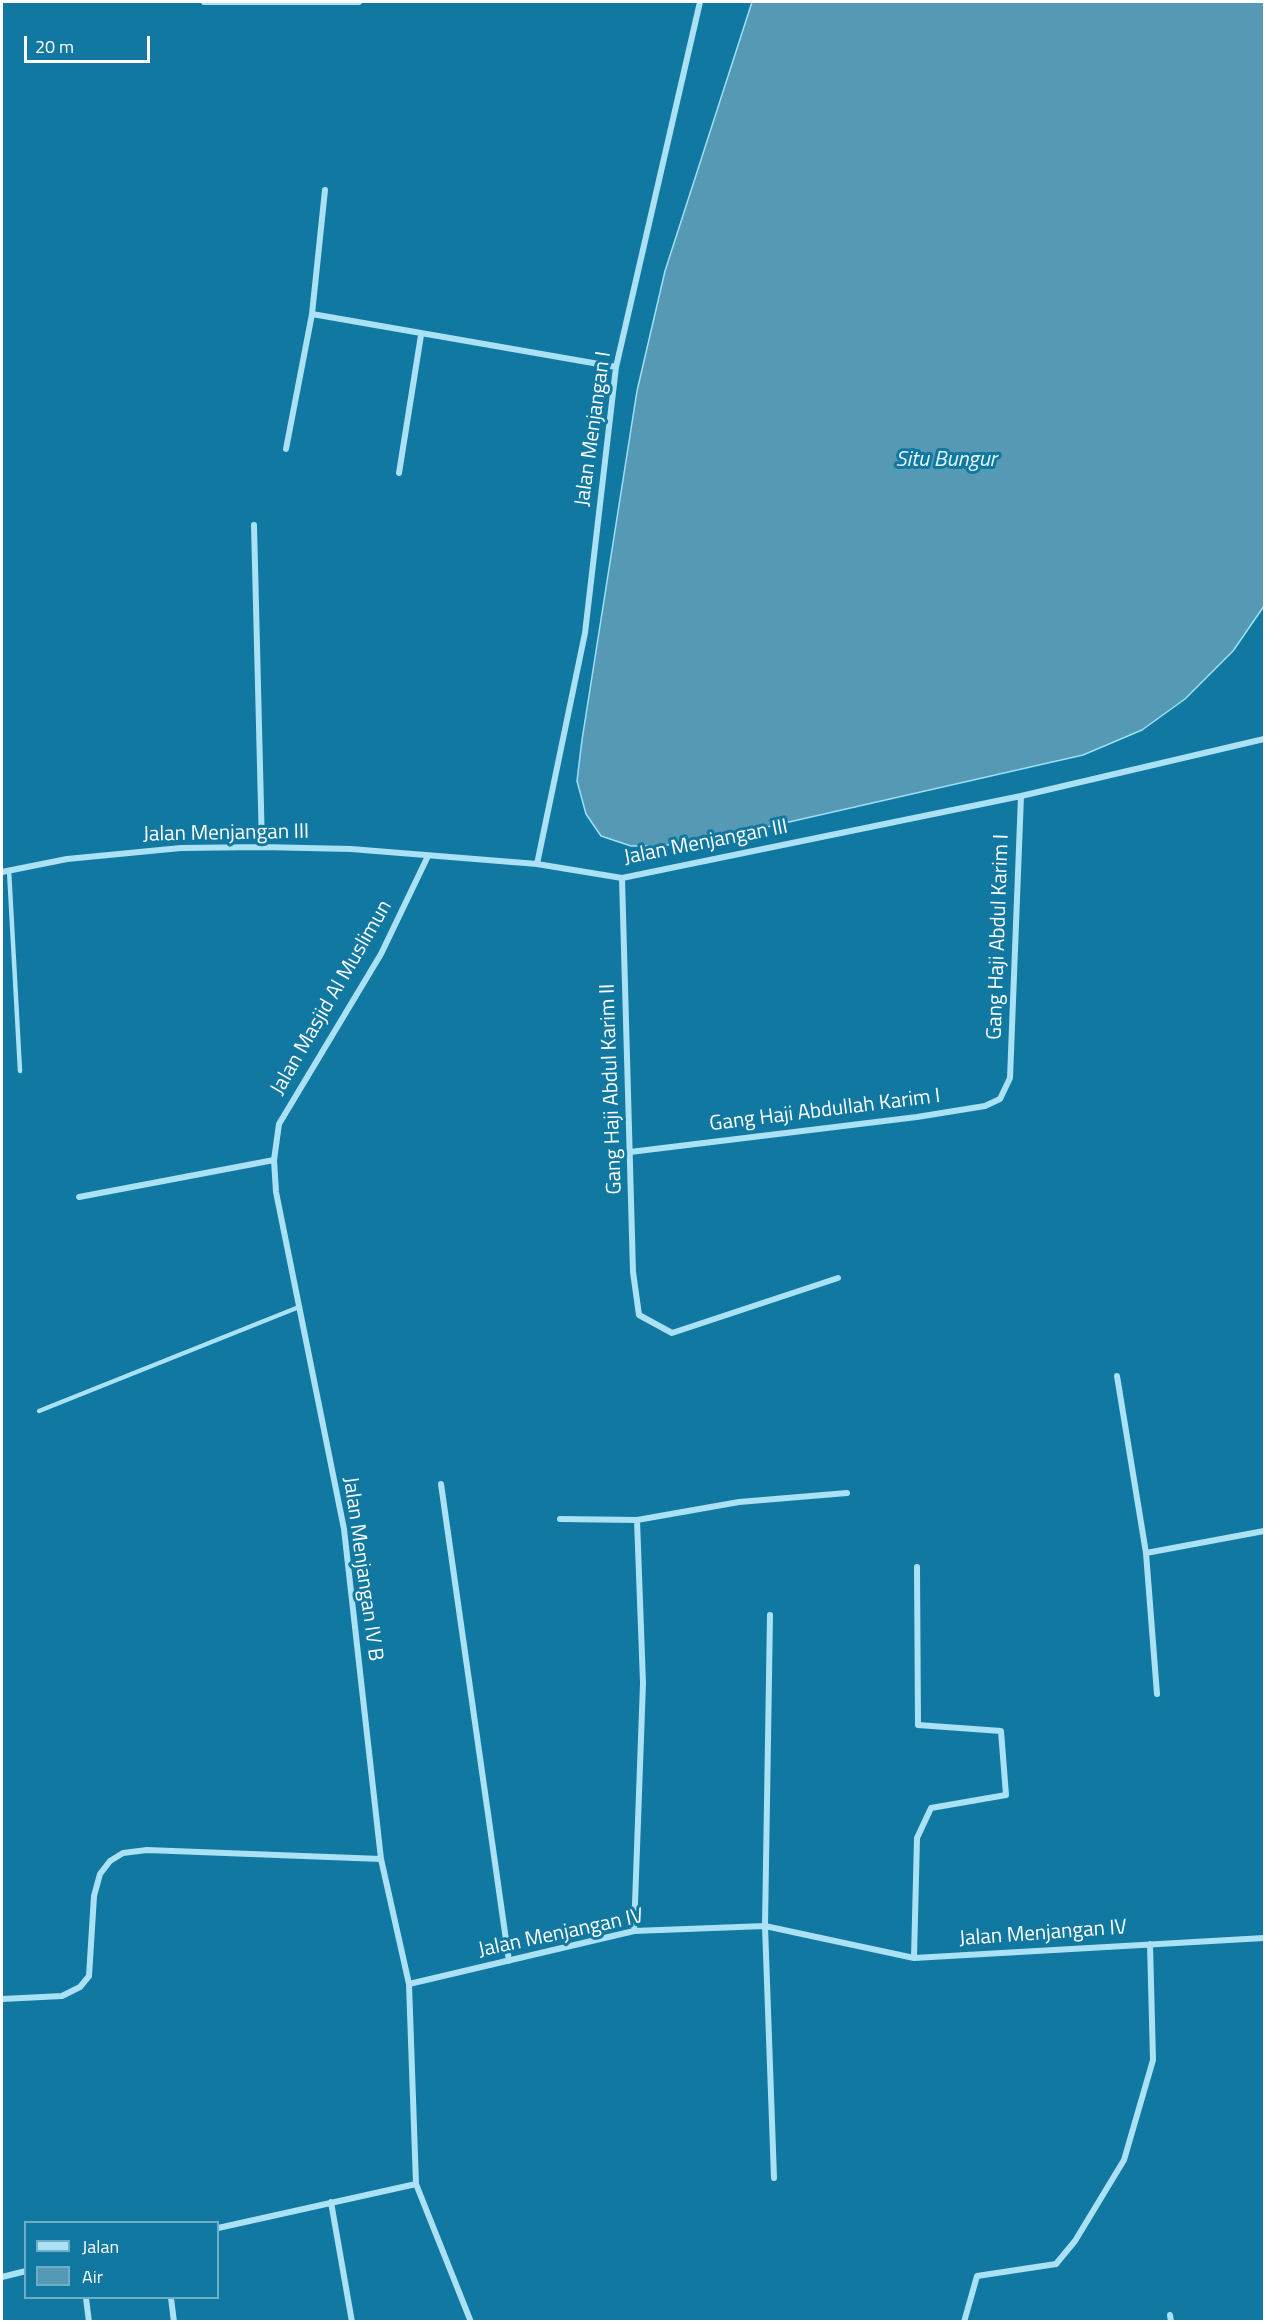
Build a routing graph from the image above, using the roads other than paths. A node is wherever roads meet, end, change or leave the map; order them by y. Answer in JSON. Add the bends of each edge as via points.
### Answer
{"nodes":[{"id":1,"x":204,"y":2,"type":"edge"},
{"id":2,"x":359,"y":2,"type":"edge"},
{"id":3,"x":700,"y":2,"type":"edge"},
{"id":4,"x":325,"y":190,"type":"dead end"},
{"id":5,"x":312,"y":314,"type":"junction"},
{"id":6,"x":421,"y":335,"type":"junction"},
{"id":7,"x":616,"y":367,"type":"junction"},
{"id":8,"x":286,"y":449,"type":"dead end"},
{"id":9,"x":399,"y":473,"type":"dead end"},
{"id":10,"x":254,"y":525,"type":"dead end"},
{"id":11,"x":1264,"y":739,"type":"edge"},
{"id":12,"x":1021,"y":796,"type":"junction"},
{"id":13,"x":262,"y":847,"type":"junction"},
{"id":14,"x":428,"y":856,"type":"junction"},
{"id":15,"x":537,"y":864,"type":"junction"},
{"id":16,"x":9,"y":870,"type":"junction"},
{"id":17,"x":2,"y":872,"type":"edge"},
{"id":18,"x":622,"y":878,"type":"junction"},
{"id":19,"x":20,"y":1071,"type":"dead end"},
{"id":20,"x":1011,"y":1078,"type":"joint"},
{"id":21,"x":630,"y":1152,"type":"junction"},
{"id":22,"x":274,"y":1160,"type":"junction"},
{"id":23,"x":79,"y":1197,"type":"dead end"},
{"id":24,"x":838,"y":1278,"type":"dead end"},
{"id":25,"x":299,"y":1306,"type":"junction"},
{"id":26,"x":1117,"y":1376,"type":"dead end"},
{"id":27,"x":39,"y":1411,"type":"dead end"},
{"id":28,"x":441,"y":1485,"type":"dead end"},
{"id":29,"x":847,"y":1493,"type":"dead end"},
{"id":30,"x":560,"y":1519,"type":"dead end"},
{"id":31,"x":637,"y":1520,"type":"junction"},
{"id":32,"x":1264,"y":1531,"type":"edge"},
{"id":33,"x":1146,"y":1553,"type":"junction"},
{"id":34,"x":917,"y":1567,"type":"dead end"},
{"id":35,"x":770,"y":1615,"type":"dead end"},
{"id":36,"x":1157,"y":1695,"type":"dead end"},
{"id":37,"x":381,"y":1859,"type":"junction"},
{"id":38,"x":765,"y":1926,"type":"junction"},
{"id":39,"x":634,"y":1931,"type":"junction"},
{"id":40,"x":1264,"y":1938,"type":"edge"},
{"id":41,"x":1149,"y":1944,"type":"junction"},
{"id":42,"x":914,"y":1958,"type":"junction"},
{"id":43,"x":509,"y":1961,"type":"junction"},
{"id":44,"x":409,"y":1984,"type":"junction"},
{"id":45,"x":2,"y":1999,"type":"edge"},
{"id":46,"x":774,"y":2178,"type":"dead end"},
{"id":47,"x":416,"y":2184,"type":"junction"},
{"id":48,"x":331,"y":2202,"type":"junction"},
{"id":49,"x":219,"y":2228,"type":"edge"},
{"id":50,"x":24,"y":2272,"type":"edge"},
{"id":51,"x":2,"y":2277,"type":"edge"},
{"id":52,"x":86,"y":2299,"type":"edge"},
{"id":53,"x":171,"y":2299,"type":"edge"},
{"id":54,"x":89,"y":2322,"type":"edge"},
{"id":55,"x":174,"y":2322,"type":"edge"},
{"id":56,"x":352,"y":2322,"type":"edge"},
{"id":57,"x":471,"y":2322,"type":"edge"},
{"id":58,"x":964,"y":2322,"type":"edge"}],
"edges":[{"from":1,"to":2,"type":"street"},
{"from":3,"to":7,"type":"street","name":"Jalan Menjangan I"},
{"from":4,"to":5,"type":"street"},
{"from":5,"to":6,"type":"street"},
{"from":5,"to":8,"type":"street"},
{"from":6,"to":7,"type":"street"},
{"from":6,"to":9,"type":"street"},
{"from":7,"to":15,"type":"street","name":"Jalan Menjangan I","via":[[585,633]]},
{"from":10,"to":13,"type":"street"},
{"from":11,"to":12,"type":"street","name":"Jalan Menjangan III"},
{"from":12,"to":18,"type":"street","name":"Jalan Menjangan III"},
{"from":12,"to":20,"type":"street","name":"Gang Haji Abdul Karim I"},
{"from":13,"to":14,"type":"street","name":"Jalan Menjangan III"},
{"from":13,"to":16,"type":"street","name":"Jalan Menjangan III","via":[[181,848],[67,859]]},
{"from":14,"to":15,"type":"street","name":"Jalan Menjangan III"},
{"from":14,"to":22,"type":"street","name":"Jalan Masjid Al Muslimun","via":[[381,954],[279,1124]]},
{"from":15,"to":18,"type":"street","name":"Jalan Menjangan III"},
{"from":16,"to":17,"type":"street","name":"Jalan Menjangan III"},
{"from":16,"to":19,"type":"lane"},
{"from":18,"to":21,"type":"street","name":"Gang Haji Abdul Karim II"},
{"from":20,"to":21,"type":"street","name":"Gang Haji Abdullah Karim I","via":[[1000,1099],[985,1106]]},
{"from":21,"to":24,"type":"street","name":"Gang Haji Abdul Karim II","via":[[639,1315],[672,1333]]},
{"from":22,"to":23,"type":"street"},
{"from":22,"to":25,"type":"street","name":"Jalan Menjangan IV B","via":[[276,1192]]},
{"from":25,"to":27,"type":"lane"},
{"from":25,"to":37,"type":"street","name":"Jalan Menjangan IV B","via":[[344,1529]]},
{"from":26,"to":33,"type":"street"},
{"from":28,"to":43,"type":"street"},
{"from":29,"to":31,"type":"street","via":[[739,1502]]},
{"from":30,"to":31,"type":"street"},
{"from":31,"to":39,"type":"street","via":[[643,1683]]},
{"from":32,"to":33,"type":"street"},
{"from":33,"to":36,"type":"street"},
{"from":34,"to":42,"type":"street","via":[[918,1725],[1001,1731],[1006,1795],[931,1808],[917,1838]]},
{"from":35,"to":38,"type":"street"},
{"from":37,"to":44,"type":"street","name":"Jalan Menjangan IV B"},
{"from":37,"to":45,"type":"street","via":[[147,1850],[123,1853],[100,1874],[94,1896],[88,1976],[80,1986],[62,1996]]},
{"from":38,"to":39,"type":"street","name":"Jalan Menjangan IV"},
{"from":38,"to":42,"type":"street","name":"Jalan Menjangan IV"},
{"from":38,"to":46,"type":"street"},
{"from":39,"to":43,"type":"street","name":"Jalan Menjangan IV"},
{"from":40,"to":41,"type":"street","name":"Jalan Menjangan IV"},
{"from":41,"to":42,"type":"street","name":"Jalan Menjangan IV"},
{"from":41,"to":58,"type":"street","via":[[1153,2060],[1124,2160],[1075,2241],[1056,2264],[977,2276]]},
{"from":43,"to":44,"type":"street","name":"Jalan Menjangan IV"},
{"from":44,"to":47,"type":"street"},
{"from":47,"to":48,"type":"street"},
{"from":47,"to":57,"type":"street"},
{"from":48,"to":49,"type":"street"},
{"from":48,"to":56,"type":"street"},
{"from":50,"to":51,"type":"street"},
{"from":52,"to":54,"type":"street"},
{"from":53,"to":55,"type":"street"}]}
